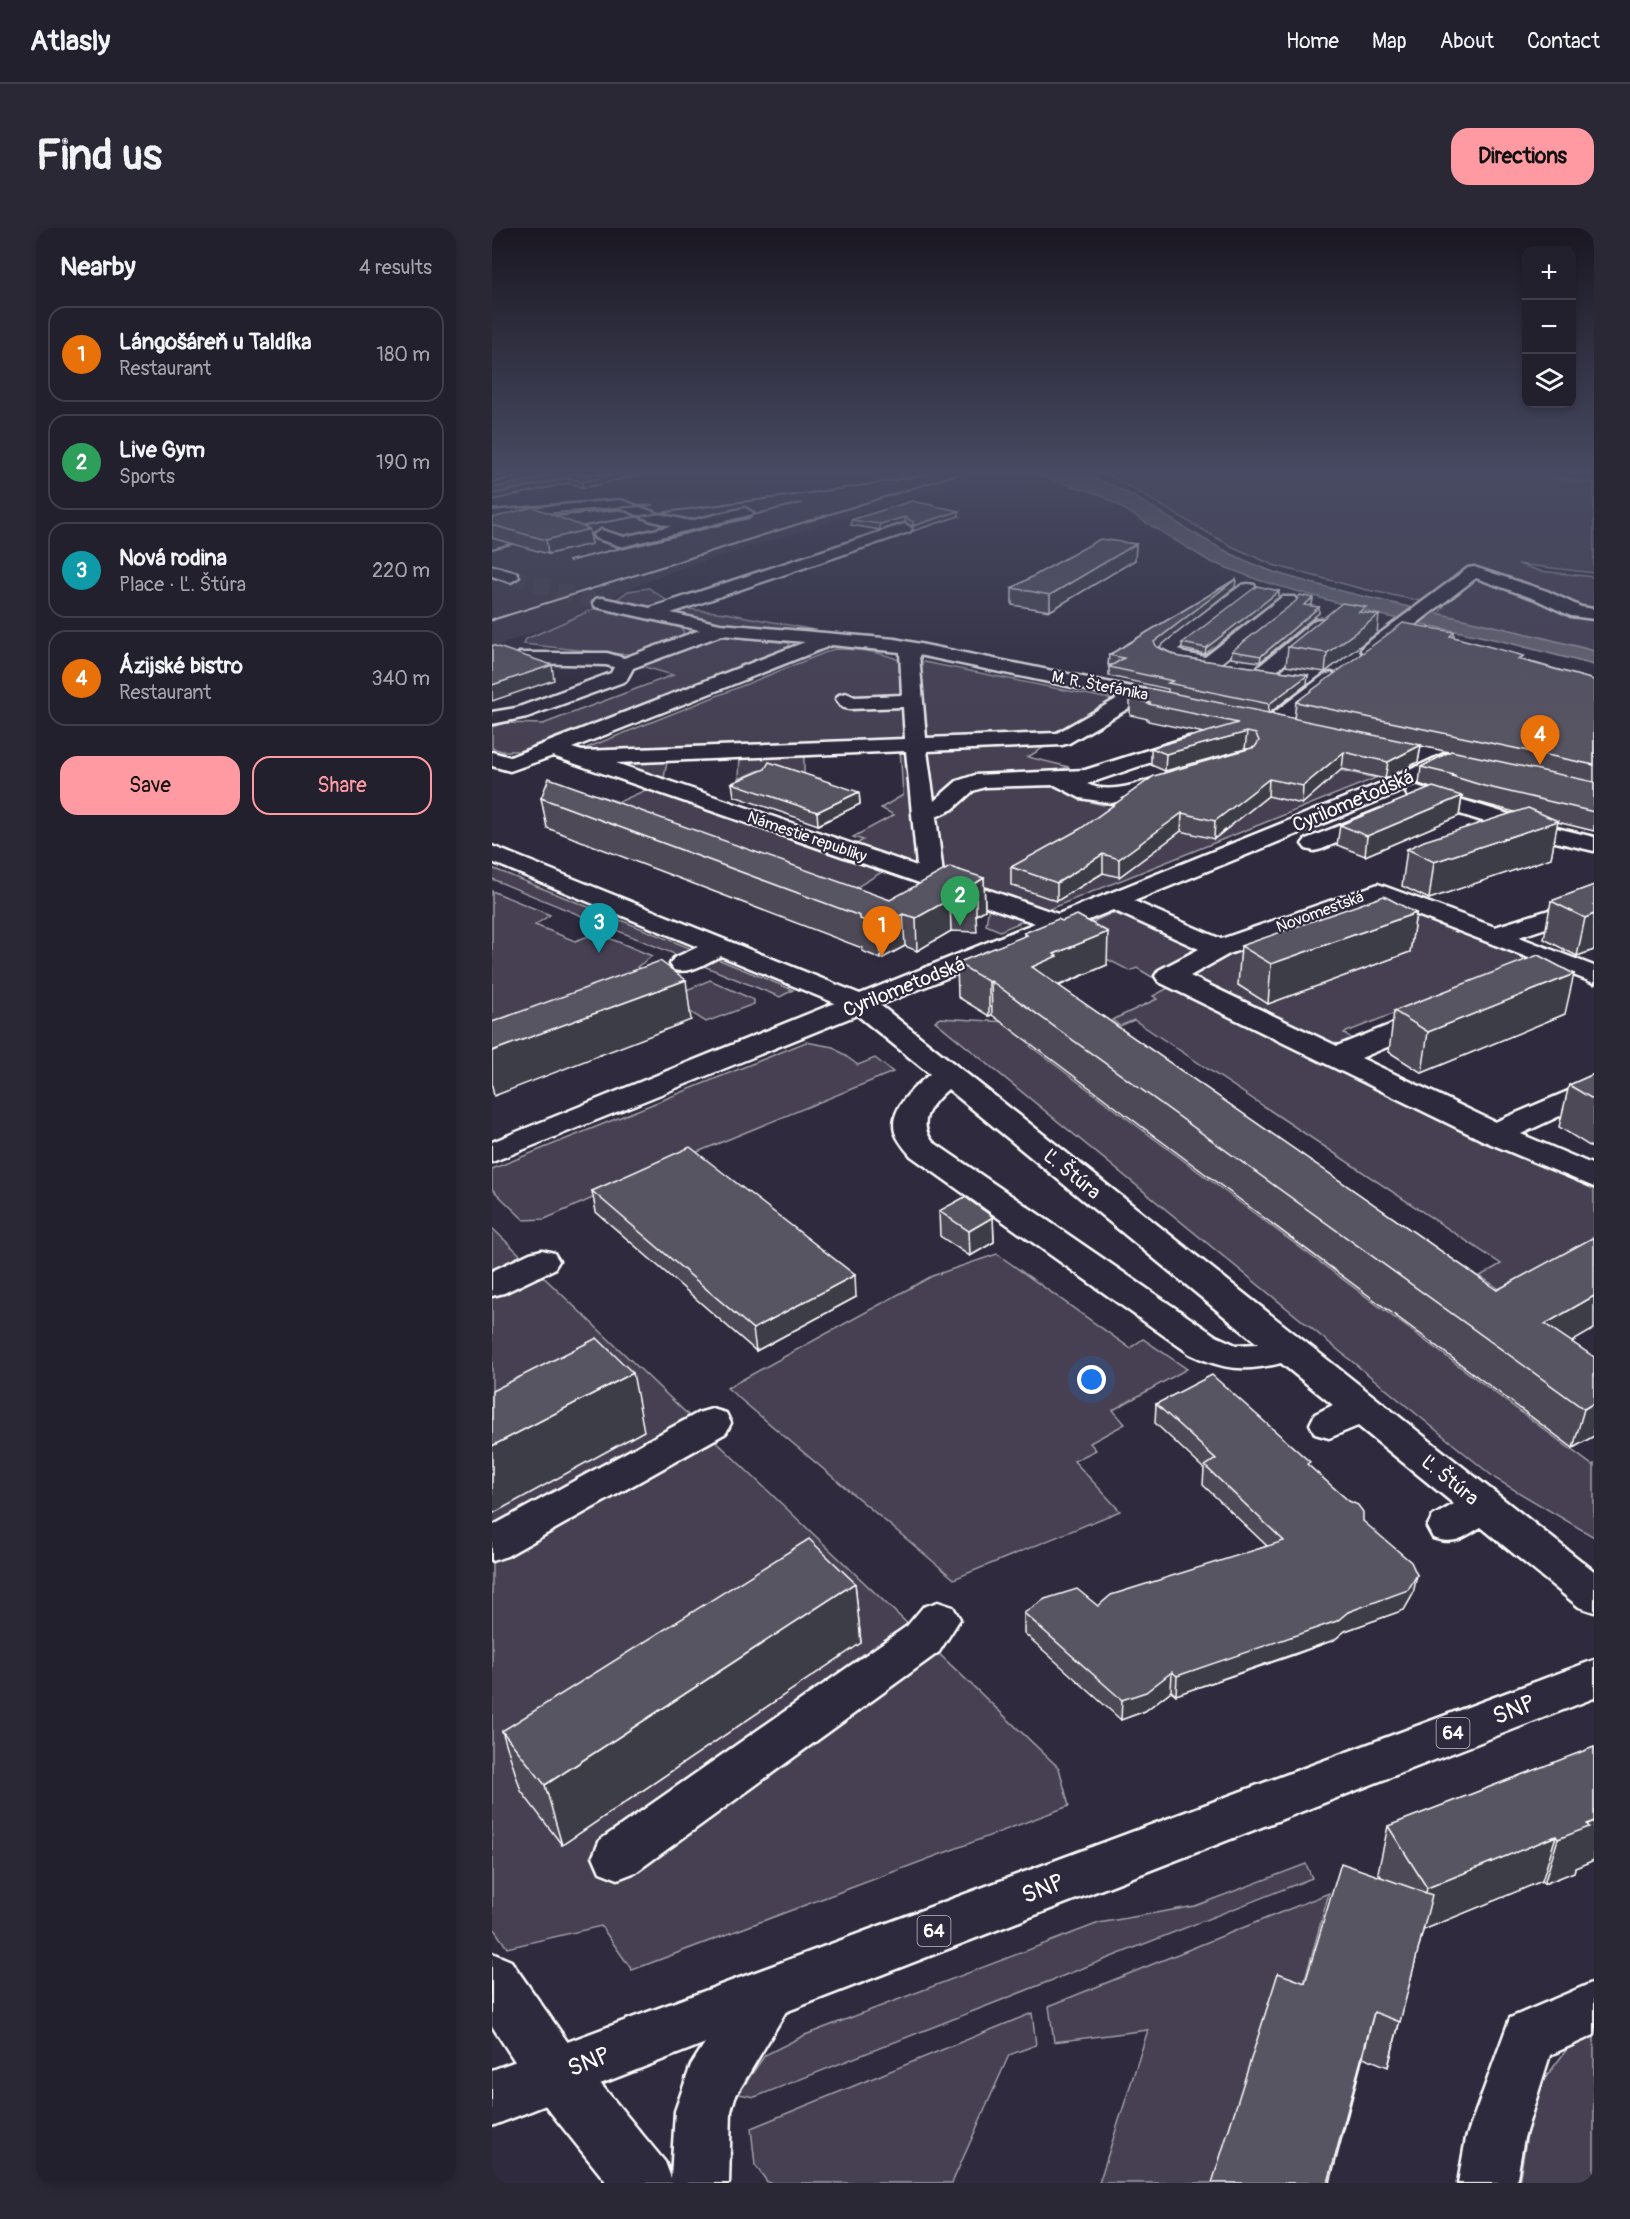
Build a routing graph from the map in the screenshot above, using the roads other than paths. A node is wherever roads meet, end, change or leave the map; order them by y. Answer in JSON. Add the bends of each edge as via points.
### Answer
{"nodes":[{"id":1,"x":790,"y":565,"type":"edge"},
{"id":2,"x":492,"y":571,"type":"edge"},
{"id":3,"x":511,"y":577,"type":"tunnel mouth"},
{"id":4,"x":1248,"y":589,"type":"dead end"},
{"id":5,"x":1288,"y":601,"type":"dead end"},
{"id":6,"x":602,"y":603,"type":"tunnel mouth"},
{"id":7,"x":1335,"y":613,"type":"edge"},
{"id":8,"x":651,"y":614,"type":"junction"},
{"id":9,"x":1594,"y":614,"type":"edge"},
{"id":10,"x":720,"y":629,"type":"junction"},
{"id":11,"x":832,"y":639,"type":"junction"},
{"id":12,"x":909,"y":648,"type":"junction"},
{"id":13,"x":526,"y":657,"type":"edge"},
{"id":14,"x":1209,"y":663,"type":"junction"},
{"id":15,"x":625,"y":664,"type":"junction"},
{"id":16,"x":1265,"y":671,"type":"junction"},
{"id":17,"x":1287,"y":674,"type":"edge"},
{"id":18,"x":1308,"y":677,"type":"edge"},
{"id":19,"x":1330,"y":680,"type":"junction"},
{"id":20,"x":1139,"y":694,"type":"junction"},
{"id":21,"x":846,"y":699,"type":"dead end"},
{"id":22,"x":913,"y":701,"type":"junction"},
{"id":23,"x":1196,"y":707,"type":"edge"},
{"id":24,"x":492,"y":718,"type":"edge"},
{"id":25,"x":1251,"y":719,"type":"edge"},
{"id":26,"x":1272,"y":723,"type":"junction"},
{"id":27,"x":1295,"y":728,"type":"edge"},
{"id":28,"x":1062,"y":739,"type":"junction"},
{"id":29,"x":1189,"y":743,"type":"edge"},
{"id":30,"x":916,"y":745,"type":"junction"},
{"id":31,"x":554,"y":749,"type":"junction"},
{"id":32,"x":1412,"y":752,"type":"edge"},
{"id":33,"x":492,"y":758,"type":"edge"},
{"id":34,"x":577,"y":758,"type":"junction"},
{"id":35,"x":1195,"y":773,"type":"edge"},
{"id":36,"x":998,"y":779,"type":"junction"},
{"id":37,"x":1059,"y":779,"type":"junction"},
{"id":38,"x":1394,"y":786,"type":"junction"},
{"id":39,"x":729,"y":787,"type":"dead end"},
{"id":40,"x":1428,"y":797,"type":"junction"},
{"id":41,"x":700,"y":800,"type":"junction"},
{"id":42,"x":923,"y":814,"type":"junction"},
{"id":43,"x":1531,"y":828,"type":"junction"},
{"id":44,"x":1284,"y":831,"type":"junction"},
{"id":45,"x":1498,"y":840,"type":"edge"},
{"id":46,"x":1314,"y":844,"type":"junction"},
{"id":47,"x":1594,"y":844,"type":"edge"},
{"id":48,"x":492,"y":853,"type":"edge"},
{"id":49,"x":1340,"y":856,"type":"dead end"},
{"id":50,"x":931,"y":879,"type":"junction"},
{"id":51,"x":1114,"y":901,"type":"junction"},
{"id":52,"x":1594,"y":904,"type":"edge"},
{"id":53,"x":1060,"y":923,"type":"junction"},
{"id":54,"x":1494,"y":936,"type":"junction"},
{"id":55,"x":721,"y":946,"type":"junction"},
{"id":56,"x":1220,"y":948,"type":"junction"},
{"id":57,"x":683,"y":964,"type":"dead end"},
{"id":58,"x":1564,"y":964,"type":"junction"},
{"id":59,"x":1594,"y":975,"type":"edge"},
{"id":60,"x":1532,"y":977,"type":"edge"},
{"id":61,"x":861,"y":1004,"type":"junction"},
{"id":62,"x":1456,"y":1008,"type":"edge"},
{"id":63,"x":1336,"y":1057,"type":"junction"},
{"id":64,"x":949,"y":1074,"type":"junction"},
{"id":65,"x":1594,"y":1089,"type":"edge"},
{"id":66,"x":1495,"y":1134,"type":"junction"},
{"id":67,"x":492,"y":1153,"type":"edge"},
{"id":68,"x":1594,"y":1177,"type":"edge"},
{"id":69,"x":542,"y":1262,"type":"dead end"},
{"id":70,"x":492,"y":1285,"type":"edge"},
{"id":71,"x":1288,"y":1349,"type":"junction"},
{"id":72,"x":712,"y":1423,"type":"dead end"},
{"id":73,"x":1483,"y":1506,"type":"junction"},
{"id":74,"x":1448,"y":1527,"type":"dead end"},
{"id":75,"x":492,"y":1545,"type":"edge"},
{"id":76,"x":1594,"y":1595,"type":"edge"},
{"id":77,"x":938,"y":1619,"type":"dead end"},
{"id":78,"x":1594,"y":1679,"type":"edge"},
{"id":79,"x":618,"y":1856,"type":"dead end"},
{"id":80,"x":492,"y":1978,"type":"edge"},
{"id":81,"x":766,"y":1995,"type":"junction"},
{"id":82,"x":1594,"y":2008,"type":"edge"},
{"id":83,"x":556,"y":2074,"type":"junction"},
{"id":84,"x":492,"y":2098,"type":"edge"},
{"id":85,"x":644,"y":2183,"type":"edge"},
{"id":86,"x":700,"y":2183,"type":"edge"},
{"id":87,"x":1487,"y":2183,"type":"edge"}],
"edges":[{"from":1,"to":8,"type":"street"},
{"from":2,"to":3,"type":"street"},
{"from":4,"to":14,"type":"street","via":[[1165,650],[1179,658]]},
{"from":5,"to":14,"type":"street"},
{"from":6,"to":8,"type":"street","name":"M. R. Štefánika"},
{"from":7,"to":16,"type":"street"},
{"from":8,"to":10,"type":"street","name":"M. R. Štefánika"},
{"from":9,"to":19,"type":"street","via":[[1577,612],[1474,572]]},
{"from":10,"to":11,"type":"street","name":"M. R. Štefánika"},
{"from":10,"to":15,"type":"street"},
{"from":11,"to":12,"type":"street","name":"M. R. Štefánika"},
{"from":11,"to":31,"type":"street"},
{"from":12,"to":20,"type":"street","name":"M. R. Štefánika"},
{"from":12,"to":22,"type":"street"},
{"from":13,"to":15,"type":"street","via":[[608,659]]},
{"from":14,"to":16,"type":"street"},
{"from":15,"to":24,"type":"street","via":[[619,677],[520,713]]},
{"from":16,"to":17,"type":"street"},
{"from":18,"to":19,"type":"street"},
{"from":19,"to":26,"type":"street"},
{"from":20,"to":23,"type":"street","name":"M. R. Štefánika"},
{"from":20,"to":28,"type":"street"},
{"from":21,"to":22,"type":"street","via":[[849,703]]},
{"from":22,"to":30,"type":"street"},
{"from":25,"to":26,"type":"street"},
{"from":26,"to":27,"type":"street"},
{"from":28,"to":30,"type":"street"},
{"from":28,"to":36,"type":"street"},
{"from":29,"to":37,"type":"street","via":[[1088,777]]},
{"from":30,"to":34,"type":"street"},
{"from":30,"to":42,"type":"street"},
{"from":31,"to":33,"type":"street","via":[[510,765]]},
{"from":31,"to":34,"type":"street","name":"Námestie republiky"},
{"from":32,"to":38,"type":"street","name":"Cyrilometodská","via":[[1455,761]]},
{"from":34,"to":41,"type":"street","name":"Námestie republiky"},
{"from":35,"to":37,"type":"street","via":[[1112,796],[1088,793]]},
{"from":36,"to":37,"type":"street"},
{"from":36,"to":42,"type":"street","via":[[965,786],[945,804]]},
{"from":38,"to":40,"type":"street"},
{"from":38,"to":44,"type":"street","name":"Cyrilometodská"},
{"from":39,"to":41,"type":"street"},
{"from":40,"to":43,"type":"street"},
{"from":40,"to":46,"type":"street"},
{"from":41,"to":50,"type":"street","name":"Námestie republiky"},
{"from":42,"to":50,"type":"street"},
{"from":43,"to":45,"type":"street"},
{"from":43,"to":47,"type":"street"},
{"from":44,"to":46,"type":"street"},
{"from":44,"to":51,"type":"street","name":"Cyrilometodská"},
{"from":46,"to":49,"type":"street"},
{"from":48,"to":55,"type":"street","name":"Ľ. Štúra"},
{"from":50,"to":53,"type":"street","name":"Námestie republiky"},
{"from":51,"to":53,"type":"street","name":"Cyrilometodská"},
{"from":51,"to":56,"type":"street"},
{"from":52,"to":54,"type":"street"},
{"from":53,"to":61,"type":"street","name":"Cyrilometodská"},
{"from":54,"to":56,"type":"street","name":"Novomestská","via":[[1386,884]]},
{"from":54,"to":58,"type":"street","name":"Novomestská"},
{"from":55,"to":57,"type":"street"},
{"from":55,"to":61,"type":"street","name":"Ľ. Štúra"},
{"from":56,"to":63,"type":"street","name":"Novomestská","via":[[1169,976]]},
{"from":58,"to":59,"type":"street","name":"Novomestská"},
{"from":58,"to":60,"type":"street"},
{"from":61,"to":64,"type":"street","name":"Ľ. Štúra"},
{"from":61,"to":67,"type":"street","name":"Cyrilometodská"},
{"from":62,"to":63,"type":"street"},
{"from":63,"to":66,"type":"street"},
{"from":64,"to":71,"type":"street","name":"Ľ. Štúra"},
{"from":64,"to":71,"type":"street","via":[[914,1108],[910,1132],[922,1149],[1203,1346],[1239,1359]]},
{"from":65,"to":66,"type":"street"},
{"from":66,"to":68,"type":"street"},
{"from":69,"to":70,"type":"street"},
{"from":71,"to":73,"type":"street","name":"Ľ. Štúra","via":[[1345,1416]]},
{"from":72,"to":75,"type":"street"},
{"from":73,"to":74,"type":"street"},
{"from":73,"to":76,"type":"street","name":"Ľ. Štúra"},
{"from":77,"to":79,"type":"street","via":[[923,1639]]},
{"from":78,"to":81,"type":"street","name":"SNP","number":"64"},
{"from":80,"to":83,"type":"street"},
{"from":81,"to":83,"type":"street","name":"SNP","number":"64"},
{"from":81,"to":86,"type":"street","via":[[711,2085],[705,2102]]},
{"from":82,"to":87,"type":"street","via":[[1529,2037],[1495,2138]]},
{"from":83,"to":84,"type":"street","name":"SNP","number":"64"},
{"from":83,"to":85,"type":"street"}]}
